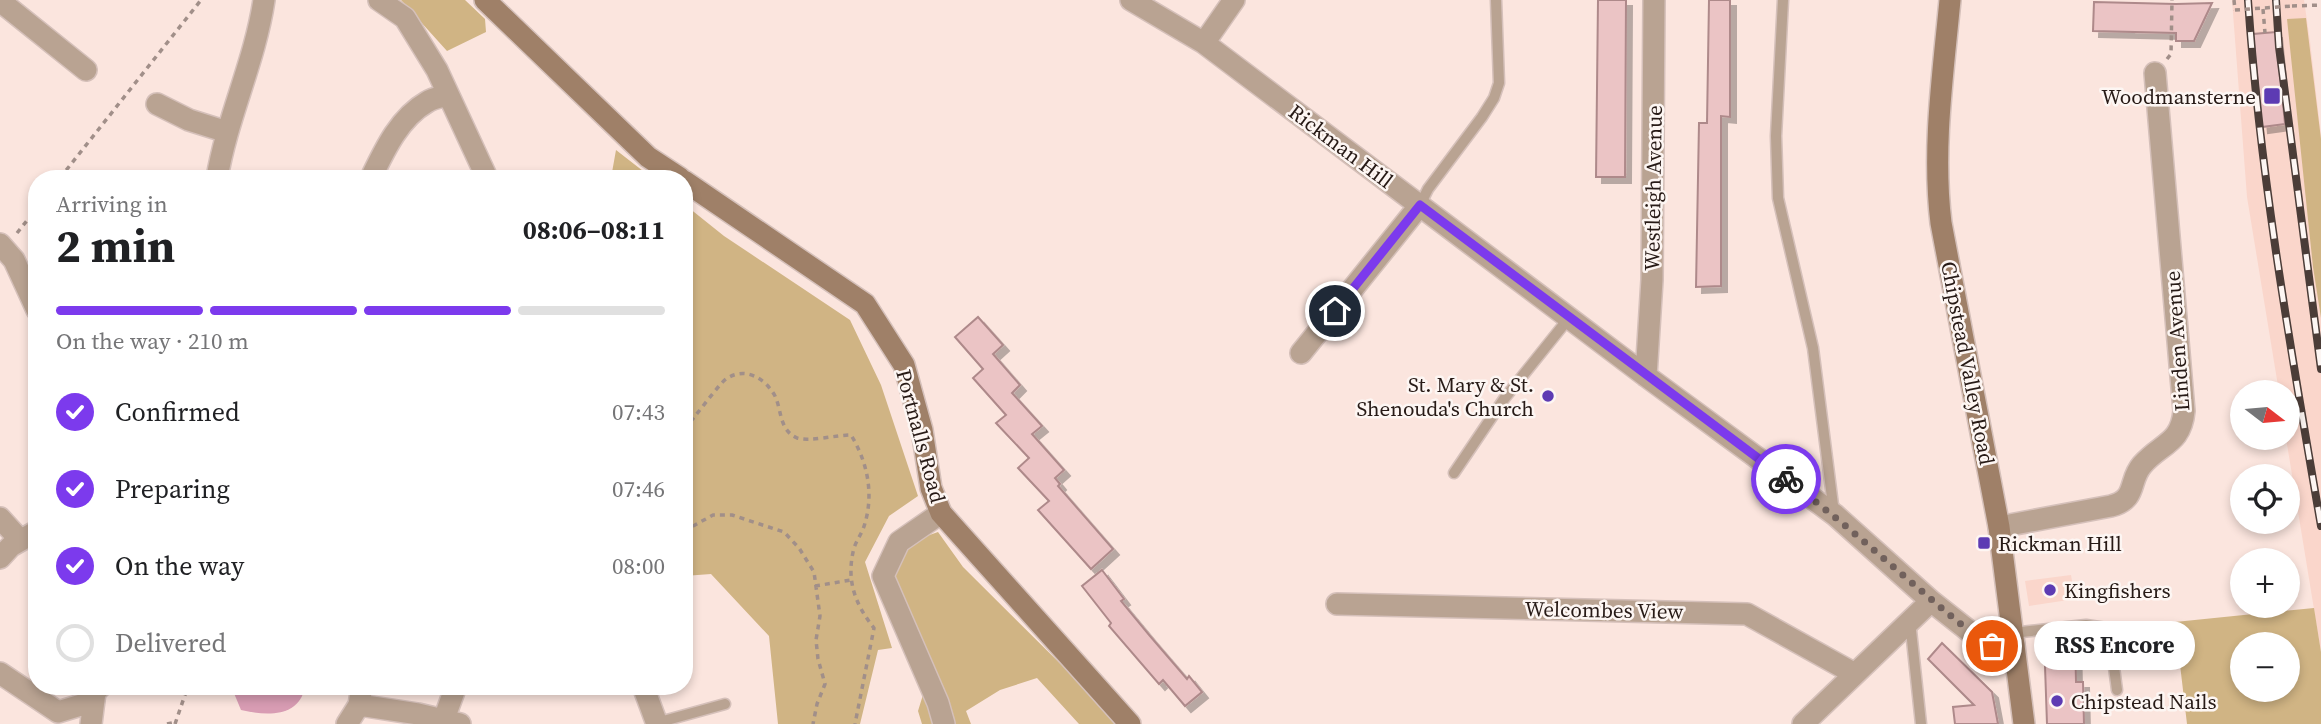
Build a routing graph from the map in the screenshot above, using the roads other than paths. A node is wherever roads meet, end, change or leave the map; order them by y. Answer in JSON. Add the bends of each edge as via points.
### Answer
{"nodes":[{"id":1,"x":264,"y":0,"type":"edge"},
{"id":2,"x":379,"y":0,"type":"edge"},
{"id":3,"x":485,"y":0,"type":"edge"},
{"id":4,"x":1131,"y":0,"type":"edge"},
{"id":5,"x":1234,"y":0,"type":"edge"},
{"id":6,"x":1496,"y":0,"type":"edge"},
{"id":7,"x":1654,"y":0,"type":"edge"},
{"id":8,"x":1783,"y":0,"type":"edge"},
{"id":9,"x":1950,"y":0,"type":"edge"},
{"id":10,"x":0,"y":1,"type":"edge"},
{"id":11,"x":1204,"y":43,"type":"junction"},
{"id":12,"x":86,"y":70,"type":"dead end"},
{"id":13,"x":2155,"y":73,"type":"road end"},
{"id":14,"x":448,"y":95,"type":"junction"},
{"id":15,"x":157,"y":104,"type":"dead end"},
{"id":16,"x":227,"y":132,"type":"junction"},
{"id":17,"x":219,"y":170,"type":"edge"},
{"id":18,"x":375,"y":170,"type":"edge"},
{"id":19,"x":483,"y":170,"type":"edge"},
{"id":20,"x":668,"y":170,"type":"edge"},
{"id":21,"x":693,"y":187,"type":"edge"},
{"id":22,"x":1420,"y":205,"type":"junction"},
{"id":23,"x":2,"y":246,"type":"edge"},
{"id":24,"x":28,"y":290,"type":"edge"},
{"id":25,"x":1569,"y":318,"type":"junction"},
{"id":26,"x":1301,"y":353,"type":"dead end"},
{"id":27,"x":1646,"y":376,"type":"junction"},
{"id":28,"x":1454,"y":473,"type":"dead end"},
{"id":29,"x":942,"y":513,"type":"junction"},
{"id":30,"x":1835,"y":515,"type":"junction"},
{"id":31,"x":0,"y":518,"type":"edge"},
{"id":32,"x":2000,"y":527,"type":"junction"},
{"id":33,"x":28,"y":535,"type":"edge"},
{"id":34,"x":28,"y":537,"type":"edge"},
{"id":35,"x":0,"y":558,"type":"edge"},
{"id":36,"x":1931,"y":601,"type":"junction"},
{"id":37,"x":1337,"y":604,"type":"dead end"},
{"id":38,"x":1910,"y":621,"type":"junction"},
{"id":39,"x":2013,"y":639,"type":"junction"},
{"id":40,"x":0,"y":673,"type":"edge"},
{"id":41,"x":1855,"y":674,"type":"junction"},
{"id":42,"x":2117,"y":690,"type":"dead end"},
{"id":43,"x":28,"y":692,"type":"edge"},
{"id":44,"x":33,"y":695,"type":"edge"},
{"id":45,"x":93,"y":695,"type":"edge"},
{"id":46,"x":97,"y":695,"type":"edge"},
{"id":47,"x":455,"y":695,"type":"edge"},
{"id":48,"x":646,"y":695,"type":"edge"},
{"id":49,"x":360,"y":696,"type":"edge"},
{"id":50,"x":724,"y":704,"type":"dead end"},
{"id":51,"x":452,"y":722,"type":"edge"},
{"id":52,"x":91,"y":724,"type":"edge"},
{"id":53,"x":347,"y":724,"type":"edge"},
{"id":54,"x":657,"y":724,"type":"edge"},
{"id":55,"x":944,"y":724,"type":"edge"},
{"id":56,"x":1130,"y":724,"type":"edge"},
{"id":57,"x":1803,"y":724,"type":"edge"},
{"id":58,"x":1921,"y":724,"type":"edge"},
{"id":59,"x":2024,"y":724,"type":"edge"}],
"edges":[{"from":1,"to":16,"type":"street"},
{"from":2,"to":14,"type":"street","via":[[405,19]]},
{"from":3,"to":20,"type":"street","via":[[648,157]]},
{"from":4,"to":11,"type":"street","name":"Rickman Hill"},
{"from":5,"to":11,"type":"street"},
{"from":6,"to":22,"type":"lane","via":[[1499,82],[1494,98]]},
{"from":7,"to":27,"type":"street","name":"Westleigh Avenue","via":[[1652,279]]},
{"from":8,"to":30,"type":"lane","via":[[1776,136],[1778,198],[1813,348]]},
{"from":9,"to":32,"type":"street","name":"Chipstead Valley Road","via":[[1938,196]]},
{"from":10,"to":12,"type":"street"},
{"from":11,"to":22,"type":"street","name":"Rickman Hill"},
{"from":13,"to":32,"type":"street","name":"Linden Avenue","via":[[2183,422],[2171,442],[2139,469],[2125,501]]},
{"from":14,"to":18,"type":"street","via":[[428,101],[404,121]]},
{"from":14,"to":19,"type":"street"},
{"from":15,"to":16,"type":"street"},
{"from":16,"to":17,"type":"street"},
{"from":21,"to":29,"type":"street","name":"Portnalls Road","via":[[865,304],[904,365],[922,430],[931,488]]},
{"from":22,"to":25,"type":"street","name":"Rickman Hill"},
{"from":22,"to":26,"type":"street"},
{"from":23,"to":24,"type":"street"},
{"from":25,"to":27,"type":"street","name":"Rickman Hill"},
{"from":25,"to":28,"type":"lane","via":[[1504,399]]},
{"from":27,"to":30,"type":"street","name":"Rickman Hill"},
{"from":29,"to":55,"type":"street","via":[[899,542],[883,576]]},
{"from":29,"to":56,"type":"street","name":"Portnalls Road"},
{"from":30,"to":36,"type":"street","name":"Rickman Hill"},
{"from":31,"to":33,"type":"street"},
{"from":32,"to":39,"type":"street","name":"Chipstead Valley Road"},
{"from":34,"to":35,"type":"street"},
{"from":36,"to":38,"type":"street"},
{"from":36,"to":39,"type":"street","name":"Rickman Hill","via":[[1983,642],[2000,648]]},
{"from":37,"to":41,"type":"street","name":"Welcombes View","via":[[1747,614]]},
{"from":38,"to":41,"type":"street"},
{"from":38,"to":58,"type":"lane"},
{"from":39,"to":42,"type":"lane","via":[[2087,625],[2106,628]]},
{"from":39,"to":59,"type":"street","name":"Chipstead Valley Road"},
{"from":40,"to":43,"type":"street"},
{"from":41,"to":57,"type":"street"},
{"from":44,"to":45,"type":"street","via":[[58,712]]},
{"from":46,"to":52,"type":"street"},
{"from":47,"to":51,"type":"street"},
{"from":48,"to":54,"type":"street"},
{"from":49,"to":51,"type":"street"},
{"from":49,"to":53,"type":"street"},
{"from":50,"to":54,"type":"lane"}]}
